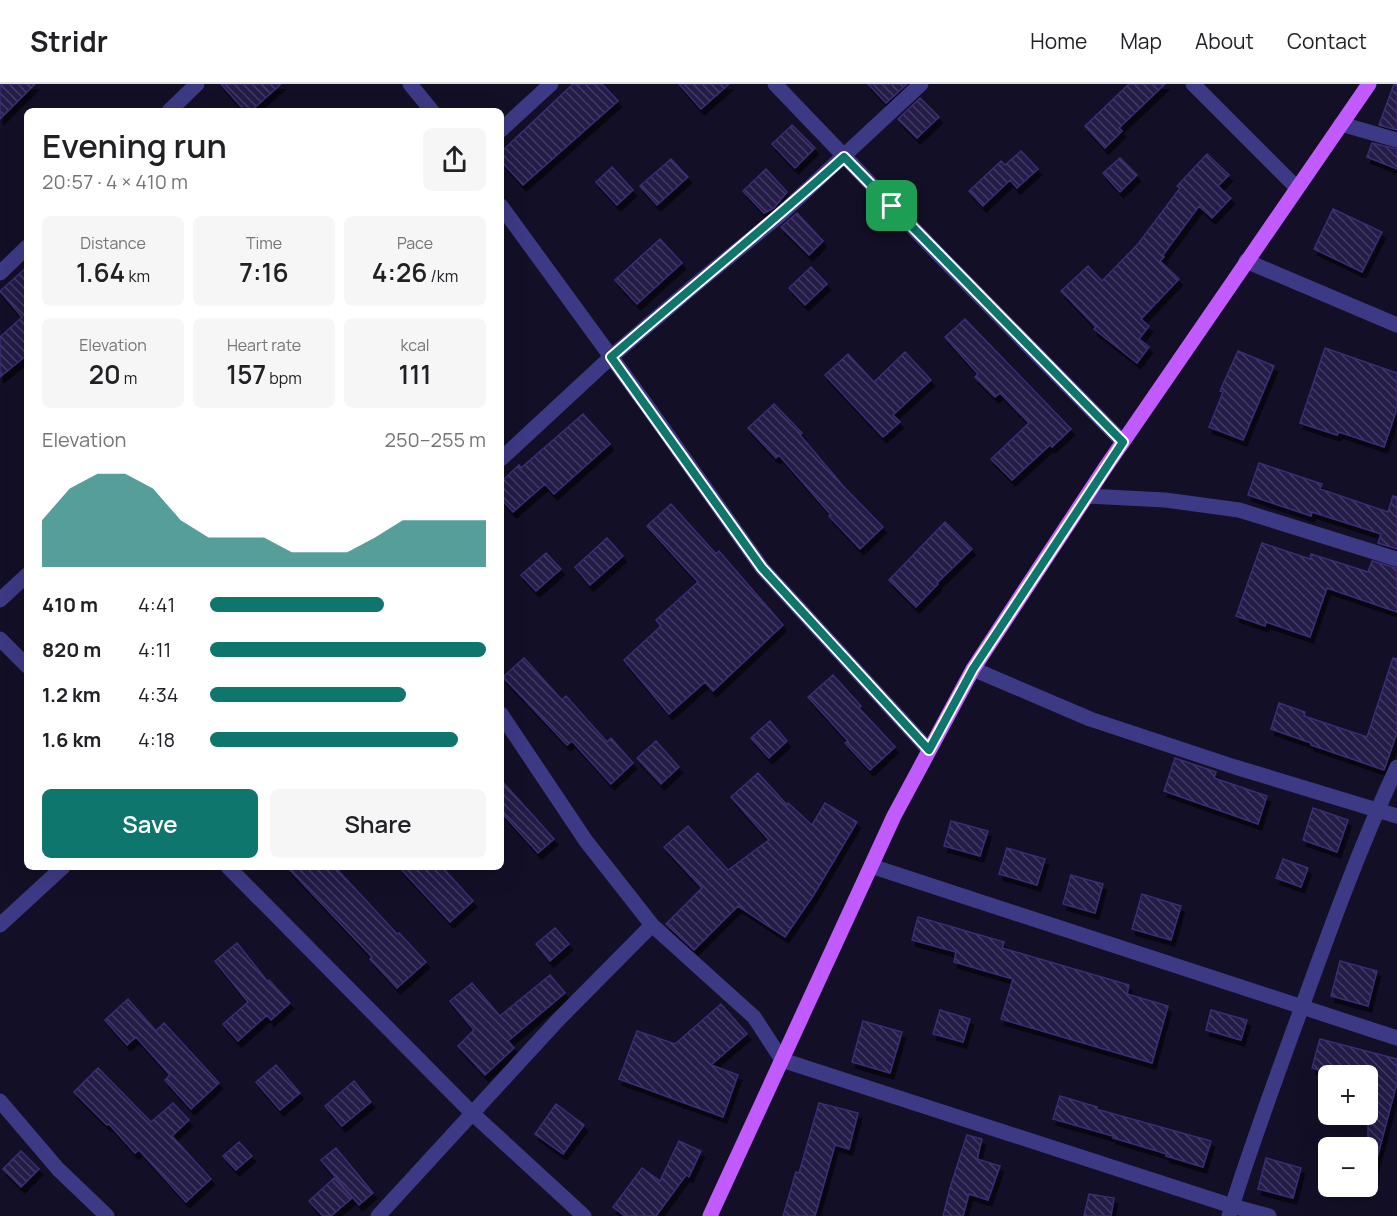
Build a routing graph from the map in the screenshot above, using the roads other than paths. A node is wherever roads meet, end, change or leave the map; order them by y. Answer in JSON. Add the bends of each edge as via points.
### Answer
{"nodes":[{"id":1,"x":197,"y":84,"type":"edge"},
{"id":2,"x":410,"y":84,"type":"edge"},
{"id":3,"x":551,"y":84,"type":"edge"},
{"id":4,"x":775,"y":84,"type":"edge"},
{"id":5,"x":921,"y":84,"type":"edge"},
{"id":6,"x":1193,"y":84,"type":"edge"},
{"id":7,"x":1369,"y":84,"type":"edge"},
{"id":8,"x":172,"y":108,"type":"edge"},
{"id":9,"x":430,"y":108,"type":"edge"},
{"id":10,"x":1341,"y":124,"type":"junction"},
{"id":11,"x":504,"y":127,"type":"edge"},
{"id":12,"x":1397,"y":140,"type":"edge"},
{"id":13,"x":844,"y":157,"type":"junction"},
{"id":14,"x":1297,"y":188,"type":"junction"},
{"id":15,"x":504,"y":210,"type":"edge"},
{"id":16,"x":24,"y":250,"type":"edge"},
{"id":17,"x":1246,"y":261,"type":"junction"},
{"id":18,"x":0,"y":273,"type":"edge"},
{"id":19,"x":1397,"y":325,"type":"edge"},
{"id":20,"x":611,"y":357,"type":"junction"},
{"id":21,"x":1123,"y":442,"type":"junction"},
{"id":22,"x":504,"y":456,"type":"edge"},
{"id":23,"x":1087,"y":496,"type":"junction"},
{"id":24,"x":1397,"y":559,"type":"edge"},
{"id":25,"x":24,"y":578,"type":"edge"},
{"id":26,"x":0,"y":600,"type":"edge"},
{"id":27,"x":0,"y":639,"type":"edge"},
{"id":28,"x":24,"y":663,"type":"edge"},
{"id":29,"x":973,"y":669,"type":"junction"},
{"id":30,"x":504,"y":718,"type":"edge"},
{"id":31,"x":929,"y":750,"type":"junction"},
{"id":32,"x":1397,"y":767,"type":"edge"},
{"id":33,"x":1377,"y":810,"type":"junction"},
{"id":34,"x":1397,"y":816,"type":"edge"},
{"id":35,"x":871,"y":866,"type":"junction"},
{"id":36,"x":60,"y":870,"type":"edge"},
{"id":37,"x":231,"y":870,"type":"edge"},
{"id":38,"x":0,"y":925,"type":"edge"},
{"id":39,"x":652,"y":925,"type":"junction"},
{"id":40,"x":1301,"y":1008,"type":"junction"},
{"id":41,"x":1397,"y":1038,"type":"edge"},
{"id":42,"x":782,"y":1060,"type":"junction"},
{"id":43,"x":0,"y":1101,"type":"edge"},
{"id":44,"x":473,"y":1114,"type":"junction"},
{"id":45,"x":1230,"y":1211,"type":"edge"},
{"id":46,"x":107,"y":1216,"type":"edge"},
{"id":47,"x":378,"y":1216,"type":"edge"},
{"id":48,"x":584,"y":1216,"type":"edge"},
{"id":49,"x":710,"y":1216,"type":"edge"},
{"id":50,"x":1269,"y":1216,"type":"edge"}],
"edges":[{"from":1,"to":8,"type":"street"},
{"from":2,"to":9,"type":"street"},
{"from":3,"to":11,"type":"street"},
{"from":4,"to":13,"type":"street"},
{"from":5,"to":13,"type":"street"},
{"from":6,"to":14,"type":"street"},
{"from":7,"to":10,"type":"main road"},
{"from":10,"to":12,"type":"street"},
{"from":10,"to":14,"type":"main road"},
{"from":13,"to":20,"type":"street"},
{"from":13,"to":21,"type":"street"},
{"from":14,"to":17,"type":"main road"},
{"from":15,"to":20,"type":"street"},
{"from":16,"to":18,"type":"street"},
{"from":17,"to":19,"type":"street"},
{"from":17,"to":21,"type":"main road"},
{"from":20,"to":22,"type":"street"},
{"from":20,"to":31,"type":"street","via":[[762,568]]},
{"from":21,"to":23,"type":"main road"},
{"from":23,"to":24,"type":"street","via":[[1165,500],[1239,510]]},
{"from":23,"to":29,"type":"main road"},
{"from":25,"to":26,"type":"street"},
{"from":27,"to":28,"type":"street"},
{"from":29,"to":31,"type":"main road"},
{"from":29,"to":33,"type":"street","via":[[1090,719]]},
{"from":30,"to":39,"type":"street","via":[[586,841]]},
{"from":31,"to":35,"type":"main road"},
{"from":32,"to":33,"type":"street"},
{"from":33,"to":34,"type":"street"},
{"from":33,"to":40,"type":"street"},
{"from":35,"to":40,"type":"street"},
{"from":35,"to":42,"type":"main road"},
{"from":36,"to":38,"type":"street"},
{"from":37,"to":44,"type":"street"},
{"from":39,"to":42,"type":"street","via":[[754,1017]]},
{"from":39,"to":44,"type":"street"},
{"from":40,"to":41,"type":"street"},
{"from":40,"to":45,"type":"street"},
{"from":42,"to":45,"type":"street"},
{"from":42,"to":49,"type":"main road"},
{"from":43,"to":46,"type":"street","via":[[58,1169]]},
{"from":44,"to":47,"type":"street"},
{"from":44,"to":48,"type":"street"},
{"from":45,"to":50,"type":"street"}]}
